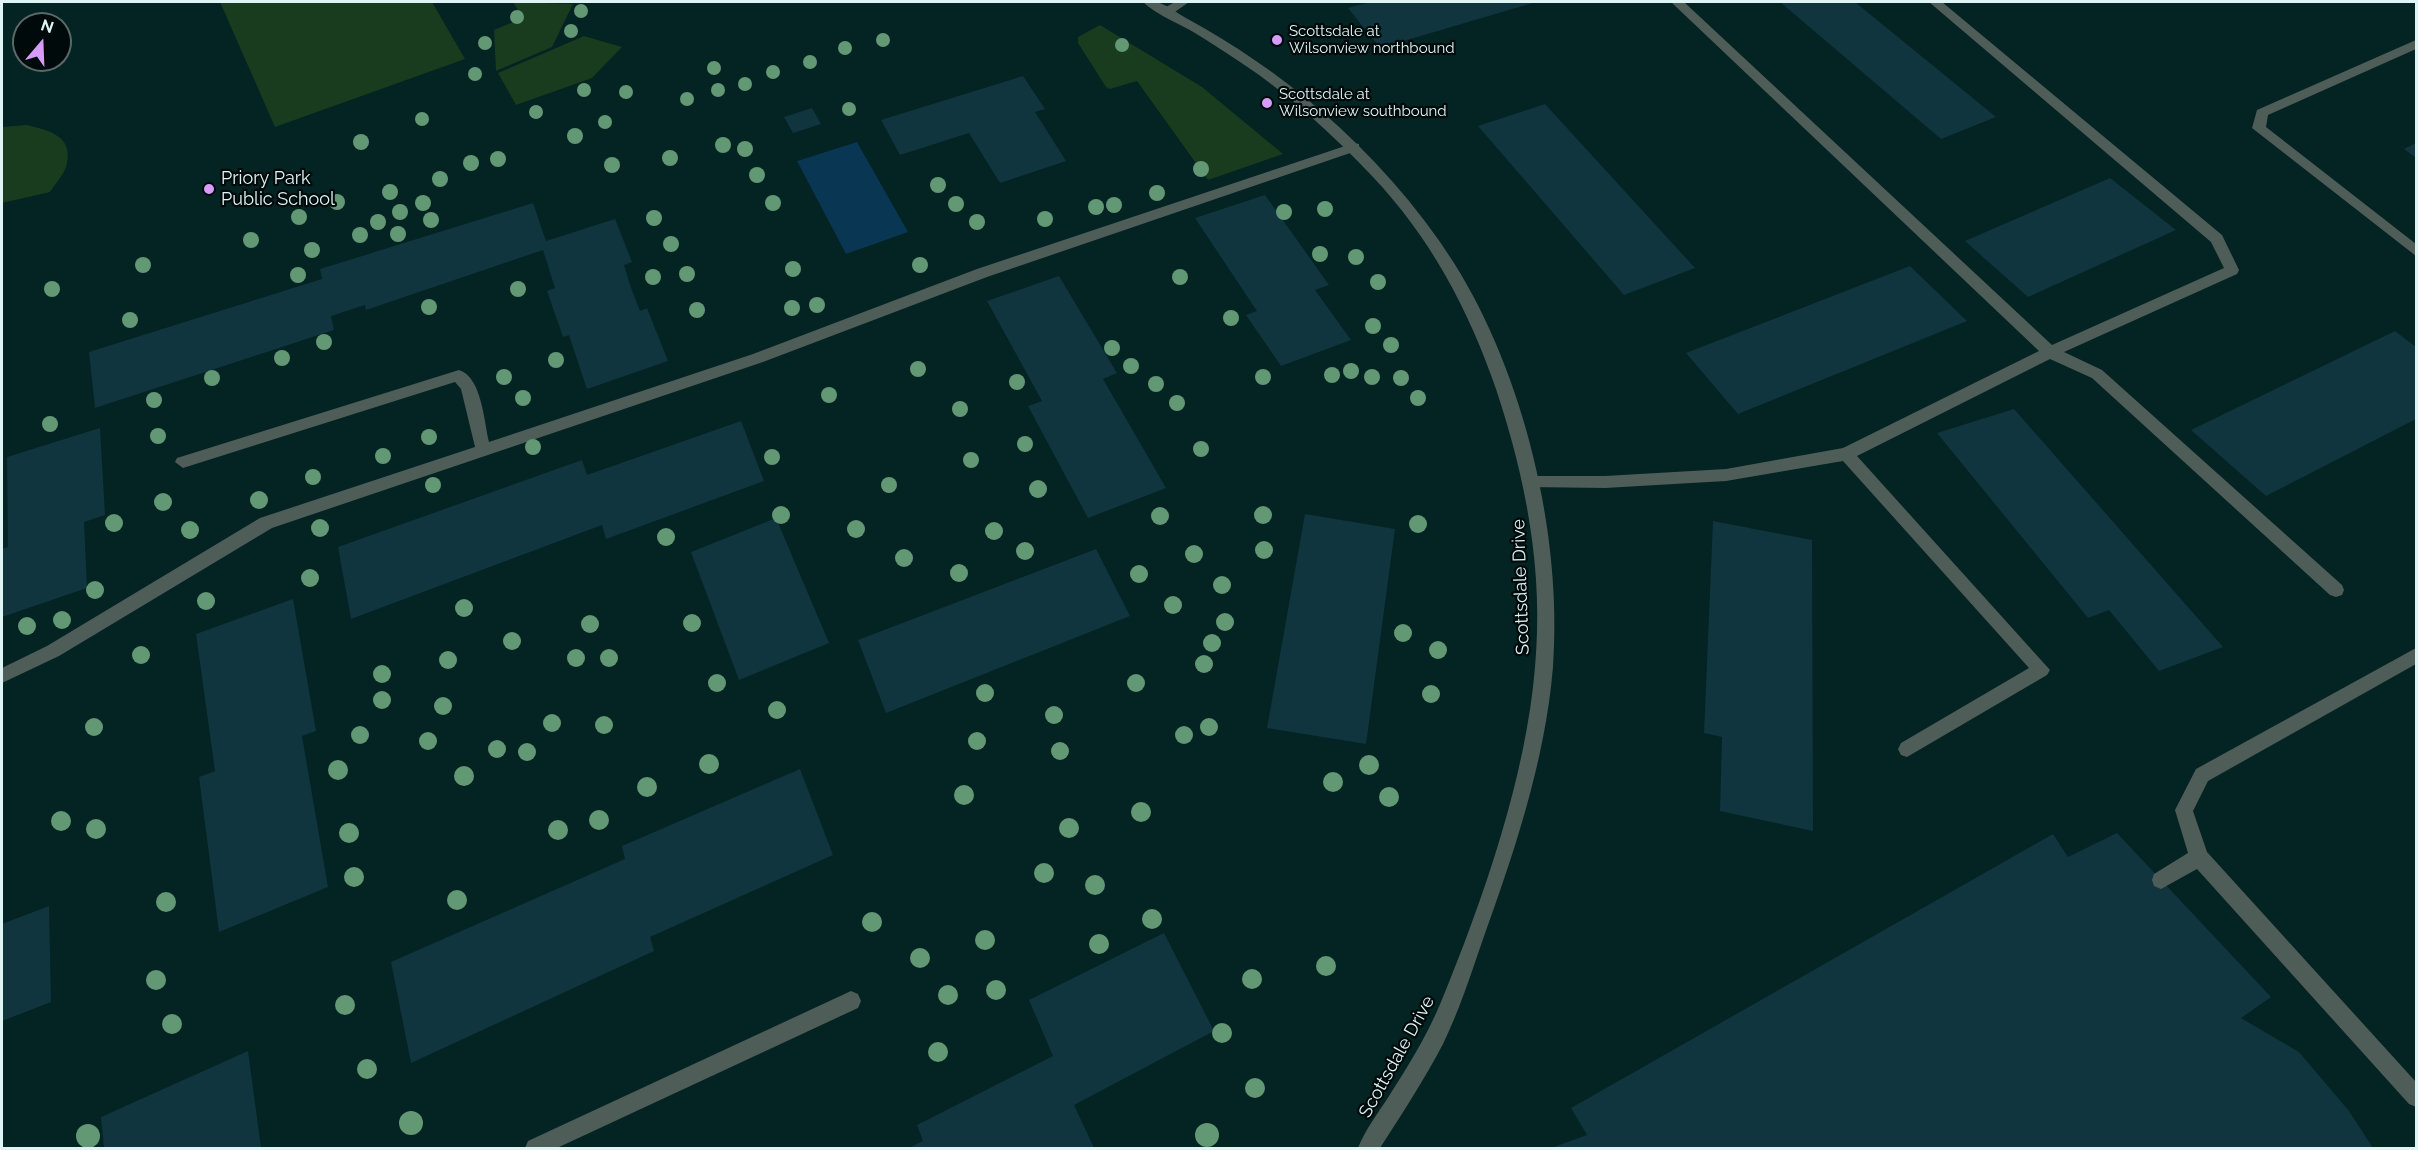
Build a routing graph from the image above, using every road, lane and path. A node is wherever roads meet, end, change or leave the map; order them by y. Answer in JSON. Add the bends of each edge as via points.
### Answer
{"nodes":[{"id":1,"x":1149,"y":2,"type":"edge"},
{"id":2,"x":1183,"y":2,"type":"edge"},
{"id":3,"x":1677,"y":2,"type":"edge"},
{"id":4,"x":1935,"y":2,"type":"edge"},
{"id":5,"x":1168,"y":11,"type":"junction"},
{"id":6,"x":2416,"y":44,"type":"edge"},
{"id":7,"x":1354,"y":147,"type":"junction"},
{"id":8,"x":2416,"y":251,"type":"edge"},
{"id":9,"x":2050,"y":352,"type":"junction"},
{"id":10,"x":483,"y":449,"type":"junction"},
{"id":11,"x":1846,"y":454,"type":"junction"},
{"id":12,"x":183,"y":462,"type":"dead end"},
{"id":13,"x":1533,"y":482,"type":"junction"},
{"id":14,"x":2336,"y":590,"type":"dead end"},
{"id":15,"x":2416,"y":656,"type":"edge"},
{"id":16,"x":2,"y":676,"type":"edge"},
{"id":17,"x":1907,"y":749,"type":"dead end"},
{"id":18,"x":2199,"y":857,"type":"junction"},
{"id":19,"x":2161,"y":880,"type":"dead end"},
{"id":20,"x":851,"y":1001,"type":"dead end"},
{"id":21,"x":2416,"y":1097,"type":"edge"},
{"id":22,"x":535,"y":1149,"type":"edge"},
{"id":23,"x":1368,"y":1149,"type":"edge"}],
"edges":[{"from":1,"to":5,"type":"street","name":"Scottsdale Drive"},
{"from":2,"to":5,"type":"street"},
{"from":3,"to":9,"type":"street"},
{"from":4,"to":9,"type":"street","via":[[2217,238],[2232,270]]},
{"from":5,"to":7,"type":"street","name":"Scottsdale Drive","via":[[1263,70]]},
{"from":6,"to":8,"type":"street","via":[[2262,114],[2259,128]]},
{"from":7,"to":10,"type":"street","via":[[982,273],[758,358]]},
{"from":7,"to":13,"type":"street","name":"Scottsdale Drive","via":[[1417,220],[1479,321]]},
{"from":9,"to":11,"type":"street"},
{"from":9,"to":14,"type":"street","via":[[2097,374]]},
{"from":10,"to":12,"type":"street","via":[[468,387],[459,376],[449,376]]},
{"from":10,"to":16,"type":"street","via":[[266,523],[53,651]]},
{"from":11,"to":13,"type":"street","via":[[1726,475]]},
{"from":11,"to":17,"type":"street","via":[[2041,670]]},
{"from":13,"to":23,"type":"street","name":"Scottsdale Drive","via":[[1542,537],[1544,665],[1519,798],[1496,878],[1443,1021]]},
{"from":15,"to":18,"type":"street","via":[[2202,775],[2184,810]]},
{"from":18,"to":19,"type":"street"},
{"from":18,"to":21,"type":"street"},
{"from":20,"to":22,"type":"street"}]}
